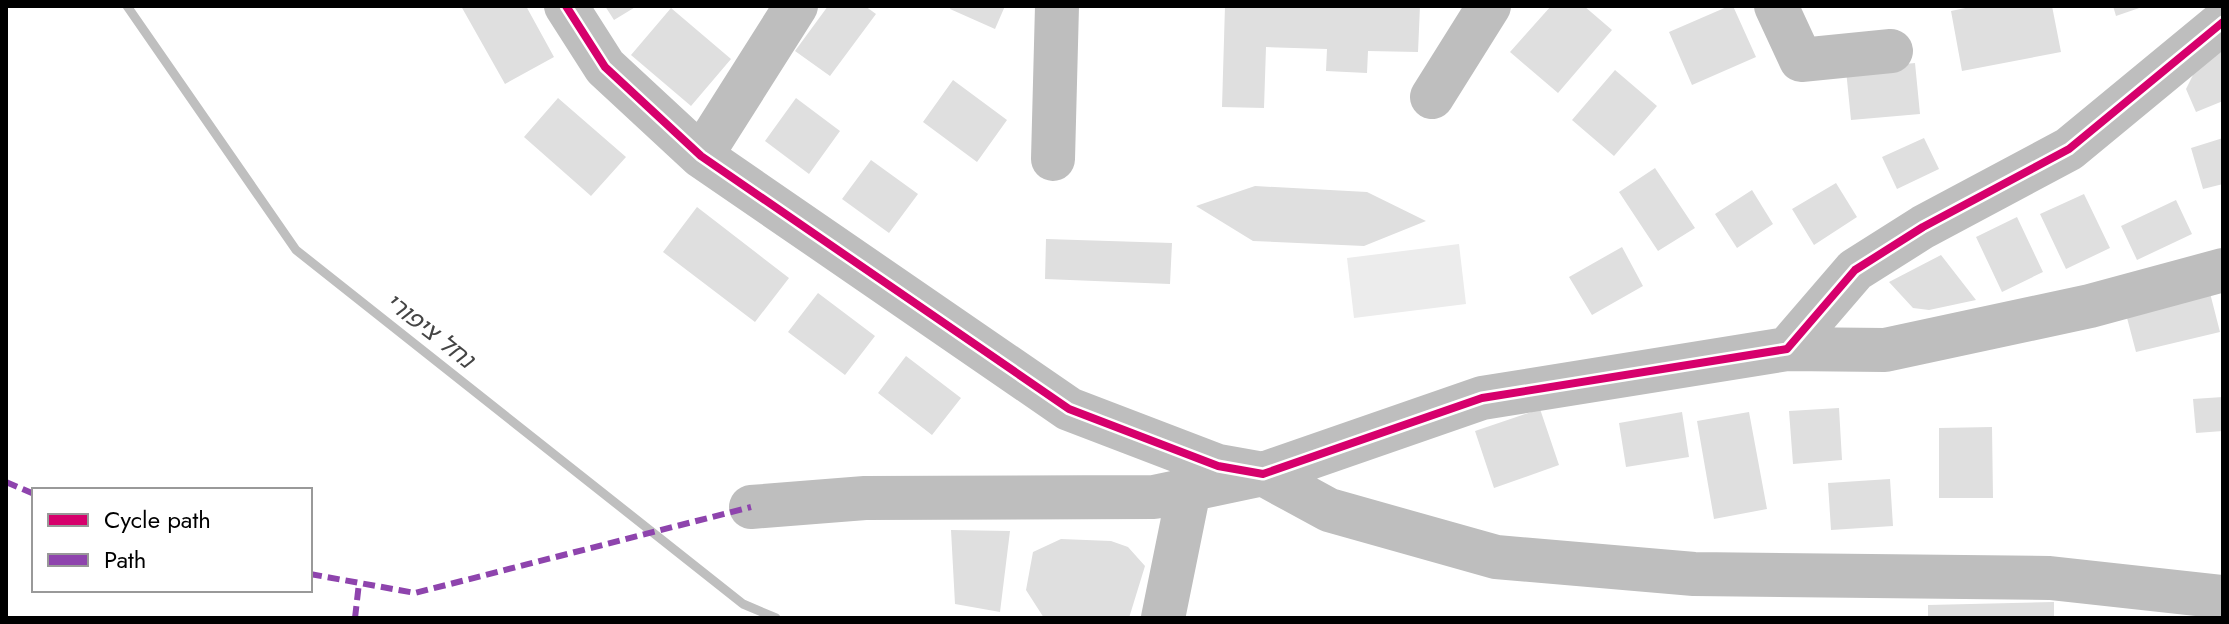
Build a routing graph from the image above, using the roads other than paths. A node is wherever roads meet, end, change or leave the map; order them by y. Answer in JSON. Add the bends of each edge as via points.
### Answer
{"nodes":[{"id":1,"x":566,"y":6,"type":"edge"},
{"id":2,"x":796,"y":6,"type":"edge"},
{"id":3,"x":1057,"y":6,"type":"edge"},
{"id":4,"x":1489,"y":6,"type":"edge"},
{"id":5,"x":1776,"y":6,"type":"edge"},
{"id":6,"x":2223,"y":22,"type":"edge"},
{"id":7,"x":1891,"y":51,"type":"dead end"},
{"id":8,"x":1432,"y":97,"type":"dead end"},
{"id":9,"x":701,"y":156,"type":"junction"},
{"id":10,"x":1053,"y":159,"type":"dead end"},
{"id":11,"x":2223,"y":270,"type":"edge"},
{"id":12,"x":1787,"y":349,"type":"junction"},
{"id":13,"x":1263,"y":474,"type":"junction"},
{"id":14,"x":1189,"y":490,"type":"junction"},
{"id":15,"x":751,"y":507,"type":"dead end"},
{"id":16,"x":2223,"y":597,"type":"edge"},
{"id":17,"x":1163,"y":618,"type":"edge"}],
"edges":[{"from":1,"to":9,"type":"street","via":[[605,67]]},
{"from":2,"to":9,"type":"street"},
{"from":3,"to":10,"type":"street"},
{"from":4,"to":8,"type":"street"},
{"from":5,"to":7,"type":"street","via":[[1801,60]]},
{"from":6,"to":12,"type":"street","via":[[2069,149],[1855,270]]},
{"from":9,"to":13,"type":"street","via":[[1069,409],[1218,466]]},
{"from":11,"to":12,"type":"street","via":[[2090,306],[1885,350]]},
{"from":12,"to":13,"type":"street","via":[[1482,398]]},
{"from":13,"to":14,"type":"street"},
{"from":13,"to":16,"type":"street","via":[[1329,510],[1496,557],[1694,574],[2050,578]]},
{"from":14,"to":15,"type":"street","via":[[1154,497],[865,498]]},
{"from":14,"to":17,"type":"street"}]}
